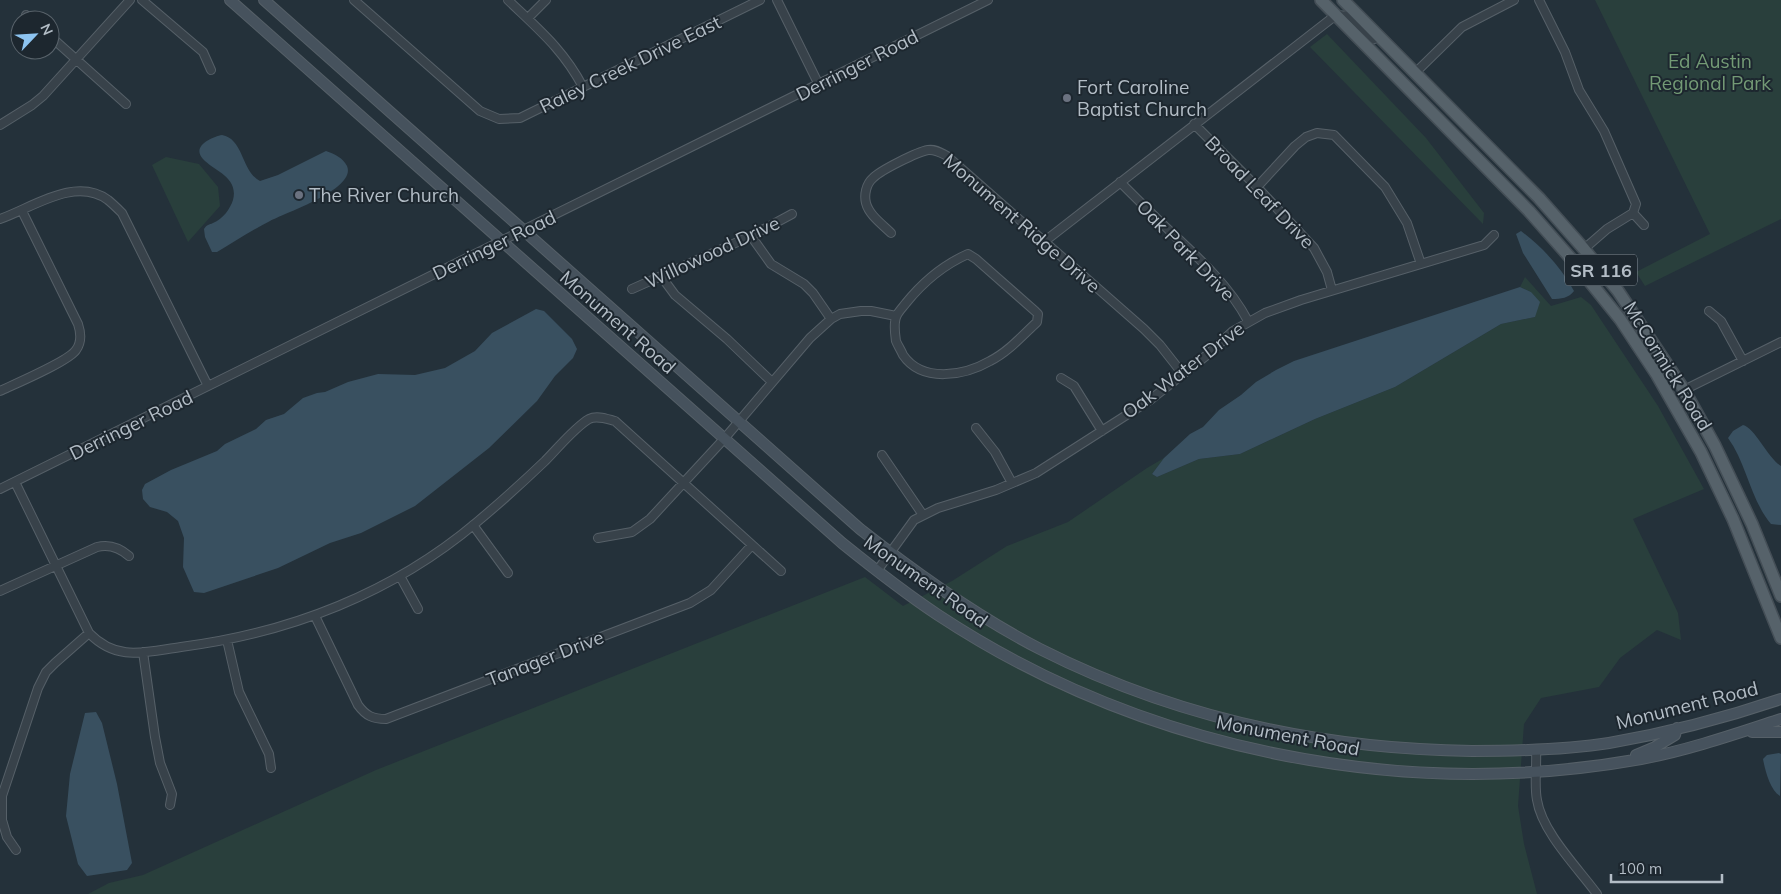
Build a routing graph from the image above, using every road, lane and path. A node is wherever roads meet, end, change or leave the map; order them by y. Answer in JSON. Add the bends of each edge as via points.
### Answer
{"nodes":[{"id":1,"x":130,"y":0,"type":"edge"},
{"id":2,"x":142,"y":0,"type":"edge"},
{"id":3,"x":230,"y":0,"type":"edge"},
{"id":4,"x":264,"y":0,"type":"edge"},
{"id":5,"x":354,"y":0,"type":"edge"},
{"id":6,"x":508,"y":0,"type":"edge"},
{"id":7,"x":546,"y":0,"type":"edge"},
{"id":8,"x":760,"y":0,"type":"edge"},
{"id":9,"x":777,"y":0,"type":"edge"},
{"id":10,"x":988,"y":0,"type":"edge"},
{"id":11,"x":1321,"y":0,"type":"edge"},
{"id":12,"x":1343,"y":0,"type":"edge"},
{"id":13,"x":1514,"y":0,"type":"edge"},
{"id":14,"x":1539,"y":0,"type":"edge"},
{"id":15,"x":1336,"y":15,"type":"junction"},
{"id":16,"x":528,"y":18,"type":"junction"},
{"id":17,"x":60,"y":45,"type":"edge"},
{"id":18,"x":1397,"y":55,"type":"junction"},
{"id":19,"x":77,"y":60,"type":"junction"},
{"id":20,"x":211,"y":70,"type":"dead end"},
{"id":21,"x":1415,"y":73,"type":"junction"},
{"id":22,"x":819,"y":85,"type":"junction"},
{"id":23,"x":583,"y":87,"type":"junction"},
{"id":24,"x":126,"y":104,"type":"dead end"},
{"id":25,"x":1194,"y":124,"type":"junction"},
{"id":26,"x":0,"y":125,"type":"edge"},
{"id":27,"x":1120,"y":182,"type":"junction"},
{"id":28,"x":1257,"y":187,"type":"junction"},
{"id":29,"x":22,"y":211,"type":"junction"},
{"id":30,"x":1634,"y":213,"type":"junction"},
{"id":31,"x":792,"y":214,"type":"dead end"},
{"id":32,"x":0,"y":219,"type":"edge"},
{"id":33,"x":1644,"y":225,"type":"dead end"},
{"id":34,"x":523,"y":230,"type":"junction"},
{"id":35,"x":891,"y":233,"type":"dead end"},
{"id":36,"x":1494,"y":235,"type":"dead end"},
{"id":37,"x":751,"y":236,"type":"junction"},
{"id":38,"x":1045,"y":241,"type":"junction"},
{"id":39,"x":501,"y":242,"type":"junction"},
{"id":40,"x":1584,"y":249,"type":"junction"},
{"id":41,"x":1421,"y":264,"type":"junction"},
{"id":42,"x":661,"y":276,"type":"junction"},
{"id":43,"x":1591,"y":283,"type":"junction"},
{"id":44,"x":632,"y":289,"type":"dead end"},
{"id":45,"x":1332,"y":290,"type":"junction"},
{"id":46,"x":1618,"y":291,"type":"junction"},
{"id":47,"x":1611,"y":308,"type":"junction"},
{"id":48,"x":1631,"y":311,"type":"junction"},
{"id":49,"x":1709,"y":311,"type":"dead end"},
{"id":50,"x":896,"y":316,"type":"junction"},
{"id":51,"x":831,"y":319,"type":"junction"},
{"id":52,"x":1248,"y":321,"type":"junction"},
{"id":53,"x":1781,"y":342,"type":"edge"},
{"id":54,"x":1743,"y":361,"type":"junction"},
{"id":55,"x":1182,"y":373,"type":"junction"},
{"id":56,"x":1657,"y":375,"type":"junction"},
{"id":57,"x":1061,"y":378,"type":"dead end"},
{"id":58,"x":772,"y":382,"type":"junction"},
{"id":59,"x":208,"y":386,"type":"junction"},
{"id":60,"x":1684,"y":390,"type":"junction"},
{"id":61,"x":0,"y":392,"type":"edge"},
{"id":62,"x":738,"y":422,"type":"junction"},
{"id":63,"x":976,"y":428,"type":"dead end"},
{"id":64,"x":1102,"y":431,"type":"junction"},
{"id":65,"x":724,"y":439,"type":"junction"},
{"id":66,"x":1715,"y":446,"type":"junction"},
{"id":67,"x":882,"y":456,"type":"dead end"},
{"id":68,"x":1705,"y":459,"type":"junction"},
{"id":69,"x":15,"y":482,"type":"junction"},
{"id":70,"x":683,"y":482,"type":"junction"},
{"id":71,"x":1012,"y":483,"type":"junction"},
{"id":72,"x":0,"y":489,"type":"edge"},
{"id":73,"x":923,"y":515,"type":"junction"},
{"id":74,"x":473,"y":526,"type":"junction"},
{"id":75,"x":1754,"y":530,"type":"junction"},
{"id":76,"x":598,"y":538,"type":"dead end"},
{"id":77,"x":752,"y":545,"type":"junction"},
{"id":78,"x":890,"y":553,"type":"junction"},
{"id":79,"x":130,"y":556,"type":"dead end"},
{"id":80,"x":55,"y":565,"type":"junction"},
{"id":81,"x":781,"y":571,"type":"dead end"},
{"id":82,"x":877,"y":571,"type":"junction"},
{"id":83,"x":508,"y":573,"type":"dead end"},
{"id":84,"x":400,"y":576,"type":"junction"},
{"id":85,"x":0,"y":591,"type":"edge"},
{"id":86,"x":1781,"y":596,"type":"edge"},
{"id":87,"x":418,"y":609,"type":"dead end"},
{"id":88,"x":315,"y":616,"type":"junction"},
{"id":89,"x":89,"y":633,"type":"junction"},
{"id":90,"x":1781,"y":638,"type":"edge"},
{"id":91,"x":226,"y":640,"type":"junction"},
{"id":92,"x":143,"y":652,"type":"junction"},
{"id":93,"x":1781,"y":699,"type":"edge"},
{"id":94,"x":1781,"y":719,"type":"edge"},
{"id":95,"x":1677,"y":728,"type":"junction"},
{"id":96,"x":1781,"y":732,"type":"edge"},
{"id":97,"x":1738,"y":733,"type":"junction"},
{"id":98,"x":1536,"y":750,"type":"junction"},
{"id":99,"x":1612,"y":764,"type":"junction"},
{"id":100,"x":271,"y":768,"type":"dead end"},
{"id":101,"x":1537,"y":772,"type":"junction"},
{"id":102,"x":1,"y":795,"type":"edge"},
{"id":103,"x":170,"y":805,"type":"dead end"},
{"id":104,"x":16,"y":850,"type":"dead end"},
{"id":105,"x":1597,"y":894,"type":"edge"}],
"edges":[{"from":1,"to":19,"type":"street"},
{"from":2,"to":20,"type":"street","via":[[203,52]]},
{"from":3,"to":39,"type":"main road","name":"Monument Road"},
{"from":4,"to":34,"type":"main road","name":"Monument Road"},
{"from":5,"to":23,"type":"street","name":"Raley Creek Drive East","via":[[480,111],[499,119],[520,118]]},
{"from":6,"to":16,"type":"street"},
{"from":7,"to":16,"type":"street"},
{"from":8,"to":23,"type":"street","name":"Raley Creek Drive East"},
{"from":9,"to":22,"type":"street"},
{"from":10,"to":22,"type":"street","name":"Derringer Road"},
{"from":11,"to":15,"type":"main road","name":"McCormick Road","number":"SR 116"},
{"from":12,"to":18,"type":"main road","name":"McCormick Road","number":"SR 116"},
{"from":13,"to":21,"type":"street","via":[[1462,27]]},
{"from":14,"to":30,"type":"street","via":[[1565,52],[1579,90],[1604,131],[1629,183],[1636,204]]},
{"from":15,"to":18,"type":"street","via":[[1350,16],[1378,43]]},
{"from":15,"to":25,"type":"street"},
{"from":15,"to":43,"type":"main road","name":"McCormick Road","number":"SR 116","via":[[1529,211]]},
{"from":16,"to":23,"type":"street","via":[[554,43]]},
{"from":17,"to":19,"type":"street"},
{"from":18,"to":21,"type":"main road","name":"McCormick Road","number":"SR 116"},
{"from":19,"to":24,"type":"street"},
{"from":19,"to":26,"type":"street","via":[[43,96]]},
{"from":21,"to":40,"type":"main road","name":"McCormick Road","number":"SR 116","via":[[1539,198]]},
{"from":22,"to":34,"type":"street","name":"Derringer Road"},
{"from":25,"to":27,"type":"street"},
{"from":25,"to":28,"type":"street","name":"Broad Leaf Drive"},
{"from":27,"to":38,"type":"street"},
{"from":27,"to":52,"type":"street","name":"Oak Park Drive","via":[[1221,282]]},
{"from":28,"to":41,"type":"street","via":[[1306,137],[1324,132],[1334,135],[1395,201],[1407,223]]},
{"from":28,"to":45,"type":"street","name":"Broad Leaf Drive","via":[[1314,248]]},
{"from":29,"to":32,"type":"street"},
{"from":29,"to":59,"type":"street","via":[[53,196],[86,192],[104,197],[122,213]]},
{"from":29,"to":61,"type":"street","via":[[81,332],[79,344],[66,359]]},
{"from":30,"to":33,"type":"street"},
{"from":30,"to":40,"type":"street","via":[[1607,229]]},
{"from":31,"to":37,"type":"street","name":"Willowood Drive"},
{"from":34,"to":39,"type":"street","name":"Derringer Road"},
{"from":34,"to":62,"type":"main road","name":"Monument Road"},
{"from":35,"to":38,"type":"street","name":"Monument Ridge Drive","via":[[868,209],[865,195],[868,186],[881,172],[912,156],[936,150]]},
{"from":36,"to":41,"type":"street","name":"Oak Water Drive","via":[[1484,245]]},
{"from":37,"to":42,"type":"street","name":"Willowood Drive"},
{"from":37,"to":51,"type":"street","via":[[771,264],[813,293]]},
{"from":38,"to":55,"type":"street","name":"Monument Ridge Drive","via":[[1144,329]]},
{"from":39,"to":59,"type":"street","name":"Derringer Road"},
{"from":39,"to":65,"type":"main road","name":"Monument Road"},
{"from":40,"to":46,"type":"main road","name":"McCormick Road","number":"SR 116"},
{"from":41,"to":45,"type":"street","name":"Oak Water Drive"},
{"from":42,"to":44,"type":"street","name":"Willowood Drive"},
{"from":42,"to":58,"type":"street","via":[[675,294]]},
{"from":43,"to":46,"type":"main road"},
{"from":43,"to":47,"type":"main road","name":"McCormick Road","number":"SR 116"},
{"from":45,"to":52,"type":"street","name":"Oak Water Drive","via":[[1281,306]]},
{"from":46,"to":48,"type":"main road","name":"McCormick Road","number":"SR 116"},
{"from":47,"to":48,"type":"main road"},
{"from":47,"to":56,"type":"main road","name":"McCormick Road","number":"SR 116"},
{"from":48,"to":60,"type":"main road","name":"McCormick Road","number":"SR 116"},
{"from":49,"to":54,"type":"street","via":[[1722,321]]},
{"from":50,"to":50,"type":"street","via":[[896,341],[905,357],[920,370],[952,374],[973,369],[1010,348],[1037,322],[1038,314],[968,254],[927,280]]},
{"from":50,"to":51,"type":"street","via":[[861,311],[840,314]]},
{"from":51,"to":58,"type":"street"},
{"from":52,"to":55,"type":"street","name":"Oak Water Drive"},
{"from":53,"to":54,"type":"street"},
{"from":54,"to":60,"type":"street"},
{"from":55,"to":64,"type":"street","name":"Oak Water Drive","via":[[1150,400]]},
{"from":56,"to":66,"type":"main road","via":[[1673,392],[1702,440]]},
{"from":56,"to":68,"type":"main road","name":"McCormick Road","number":"SR 116"},
{"from":57,"to":64,"type":"street","via":[[1074,386]]},
{"from":58,"to":62,"type":"street"},
{"from":59,"to":69,"type":"street","name":"Derringer Road"},
{"from":60,"to":66,"type":"main road","name":"McCormick Road","number":"SR 116"},
{"from":62,"to":65,"type":"street"},
{"from":62,"to":78,"type":"main road","name":"Monument Road"},
{"from":63,"to":71,"type":"street","via":[[995,452]]},
{"from":64,"to":71,"type":"street","name":"Oak Water Drive","via":[[1036,473]]},
{"from":65,"to":70,"type":"street"},
{"from":65,"to":82,"type":"main road","name":"Monument Road"},
{"from":66,"to":75,"type":"main road","name":"McCormick Road","number":"SR 116"},
{"from":67,"to":73,"type":"street"},
{"from":68,"to":75,"type":"main road","via":[[1720,467],[1742,515]]},
{"from":68,"to":90,"type":"main road","name":"McCormick Road","number":"SR 116"},
{"from":69,"to":72,"type":"street","name":"Derringer Road"},
{"from":69,"to":80,"type":"street"},
{"from":70,"to":74,"type":"street","via":[[615,421],[590,419]]},
{"from":70,"to":76,"type":"street","via":[[642,526],[632,532]]},
{"from":70,"to":77,"type":"street"},
{"from":71,"to":73,"type":"street","name":"Oak Water Drive"},
{"from":73,"to":78,"type":"street","name":"Oak Water Drive","via":[[914,520]]},
{"from":74,"to":83,"type":"street"},
{"from":74,"to":84,"type":"street"},
{"from":75,"to":86,"type":"main road","name":"McCormick Road","number":"SR 116"},
{"from":77,"to":81,"type":"street"},
{"from":77,"to":88,"type":"street","name":"Tanager Drive","via":[[712,590],[690,603],[386,719],[373,718],[362,711]]},
{"from":78,"to":82,"type":"street","name":"Oak Water Drive"},
{"from":78,"to":98,"type":"main road","name":"Monument Road","via":[[956,600],[1042,649],[1140,692],[1218,717],[1268,730],[1370,746],[1424,750]]},
{"from":79,"to":80,"type":"street","via":[[104,546]]},
{"from":80,"to":85,"type":"street"},
{"from":80,"to":89,"type":"street"},
{"from":82,"to":101,"type":"main road","name":"Monument Road","via":[[939,616],[1060,683],[1181,729],[1264,752],[1328,764],[1423,772]]},
{"from":84,"to":87,"type":"street"},
{"from":84,"to":88,"type":"street"},
{"from":88,"to":91,"type":"street"},
{"from":89,"to":92,"type":"street","via":[[108,649]]},
{"from":89,"to":102,"type":"street","via":[[46,672]]},
{"from":91,"to":92,"type":"street"},
{"from":91,"to":100,"type":"street","via":[[239,692],[269,754]]},
{"from":92,"to":103,"type":"street","via":[[160,763],[172,794]]},
{"from":93,"to":95,"type":"main road","name":"Monument Road"},
{"from":94,"to":97,"type":"main road","name":"Monument Road"},
{"from":95,"to":98,"type":"main road","name":"Monument Road","via":[[1608,743]]},
{"from":95,"to":99,"type":"main road","via":[[1675,735],[1655,747]]},
{"from":96,"to":97,"type":"main road"},
{"from":97,"to":99,"type":"main road","name":"Monument Road"},
{"from":98,"to":101,"type":"street"},
{"from":99,"to":101,"type":"main road","name":"Monument Road"},
{"from":101,"to":105,"type":"street","via":[[1541,817]]},
{"from":102,"to":104,"type":"street","via":[[2,820]]}]}
